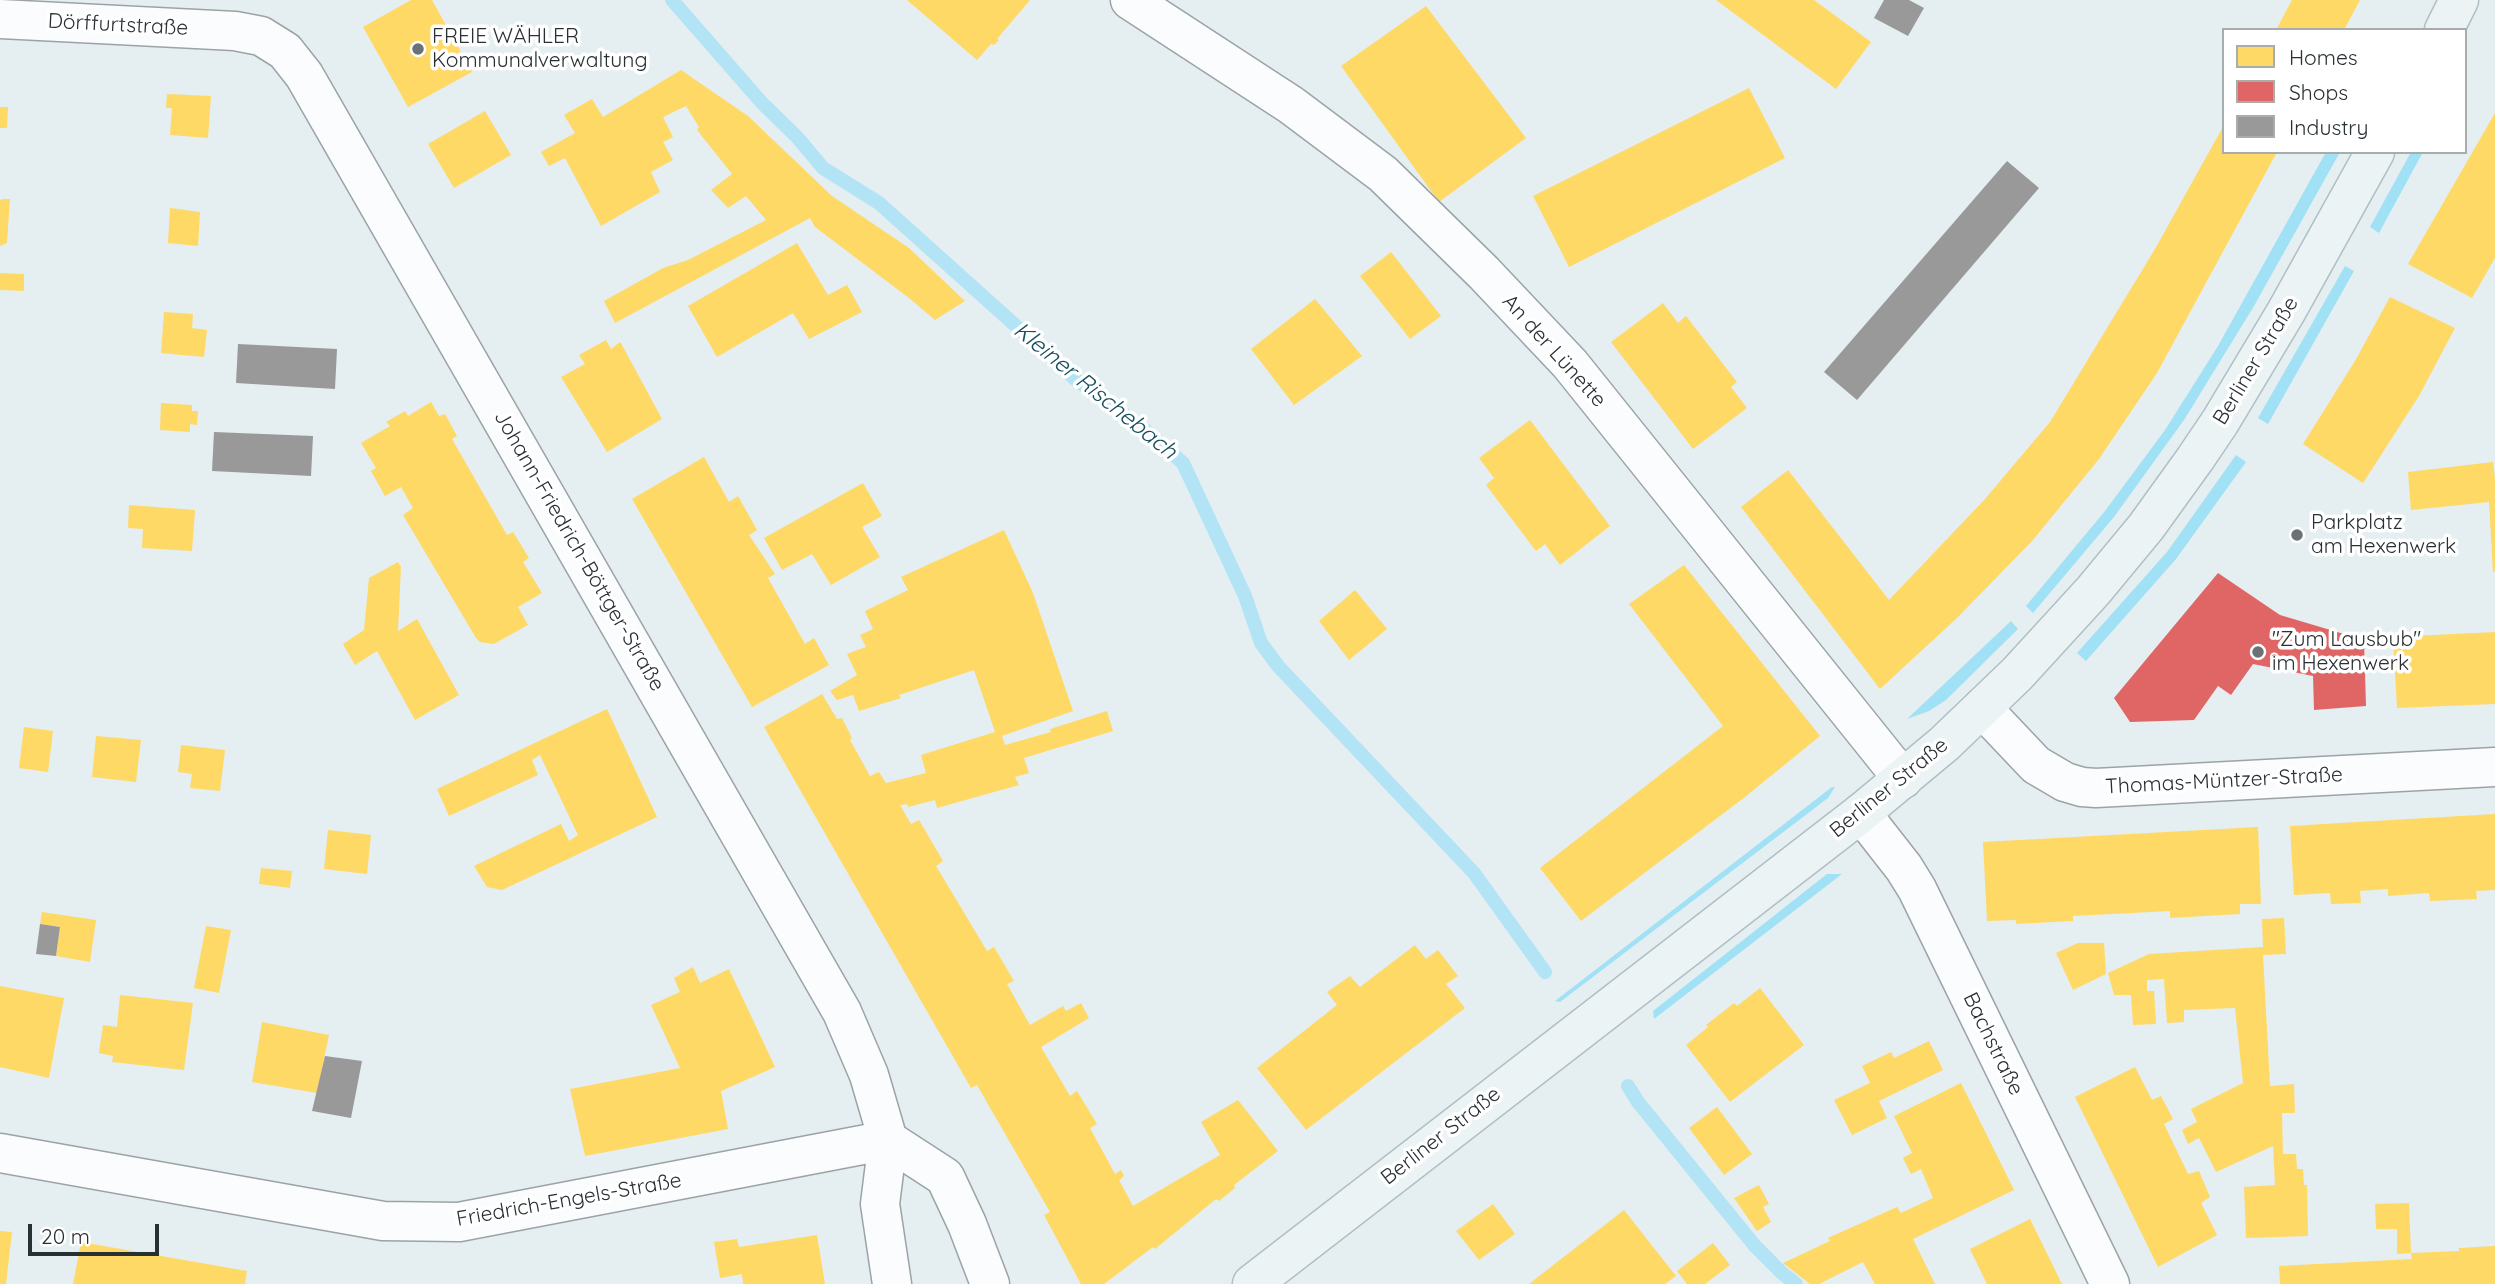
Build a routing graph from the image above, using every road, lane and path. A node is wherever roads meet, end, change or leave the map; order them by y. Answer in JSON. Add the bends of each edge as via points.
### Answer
{"nodes":[{"id":1,"x":1130,"y":0,"type":"edge"},
{"id":2,"x":2459,"y":0,"type":"edge"},
{"id":3,"x":232,"y":15,"type":"edge"},
{"id":4,"x":0,"y":19,"type":"edge"},
{"id":5,"x":2445,"y":28,"type":"edge"},
{"id":6,"x":2374,"y":154,"type":"edge"},
{"id":7,"x":1982,"y":709,"type":"junction"},
{"id":8,"x":2495,"y":767,"type":"edge"},
{"id":9,"x":1903,"y":779,"type":"junction"},
{"id":10,"x":1861,"y":813,"type":"junction"},
{"id":11,"x":888,"y":1140,"type":"junction"},
{"id":12,"x":0,"y":1153,"type":"edge"},
{"id":13,"x":892,"y":1284,"type":"edge"},
{"id":14,"x":990,"y":1284,"type":"edge"},
{"id":15,"x":1252,"y":1284,"type":"edge"},
{"id":16,"x":2110,"y":1284,"type":"edge"}],
"edges":[{"from":1,"to":9,"type":"street","name":"An der Lünette","via":[[1291,105],[1383,174],[1484,273],[1570,364]]},
{"from":2,"to":5,"type":"main road"},
{"from":3,"to":4,"type":"street","name":"Dörffurtstraße"},
{"from":3,"to":11,"type":"street","name":"Johann-Friedrich-Böttger-Straße","via":[[285,51],[304,75],[836,1000],[869,1075]]},
{"from":6,"to":7,"type":"main road","name":"Berliner Straße","via":[[2286,312],[2195,459],[2093,591]]},
{"from":7,"to":8,"type":"street","name":"Thomas-Müntzer-Straße","via":[[2036,765],[2065,782],[2096,789]]},
{"from":7,"to":9,"type":"main road","name":"Berliner Straße"},
{"from":9,"to":10,"type":"main road","name":"Berliner Straße"},
{"from":10,"to":15,"type":"main road","name":"Berliner Straße"},
{"from":10,"to":16,"type":"street","name":"Bachstraße","via":[[1917,889]]},
{"from":11,"to":12,"type":"street","name":"Friedrich-Engels-Straße","via":[[459,1222],[383,1221]]},
{"from":11,"to":13,"type":"street","name":"Johann-Friedrich-Böttger-Straße","via":[[880,1205]]},
{"from":11,"to":14,"type":"street","via":[[945,1177]]}]}
